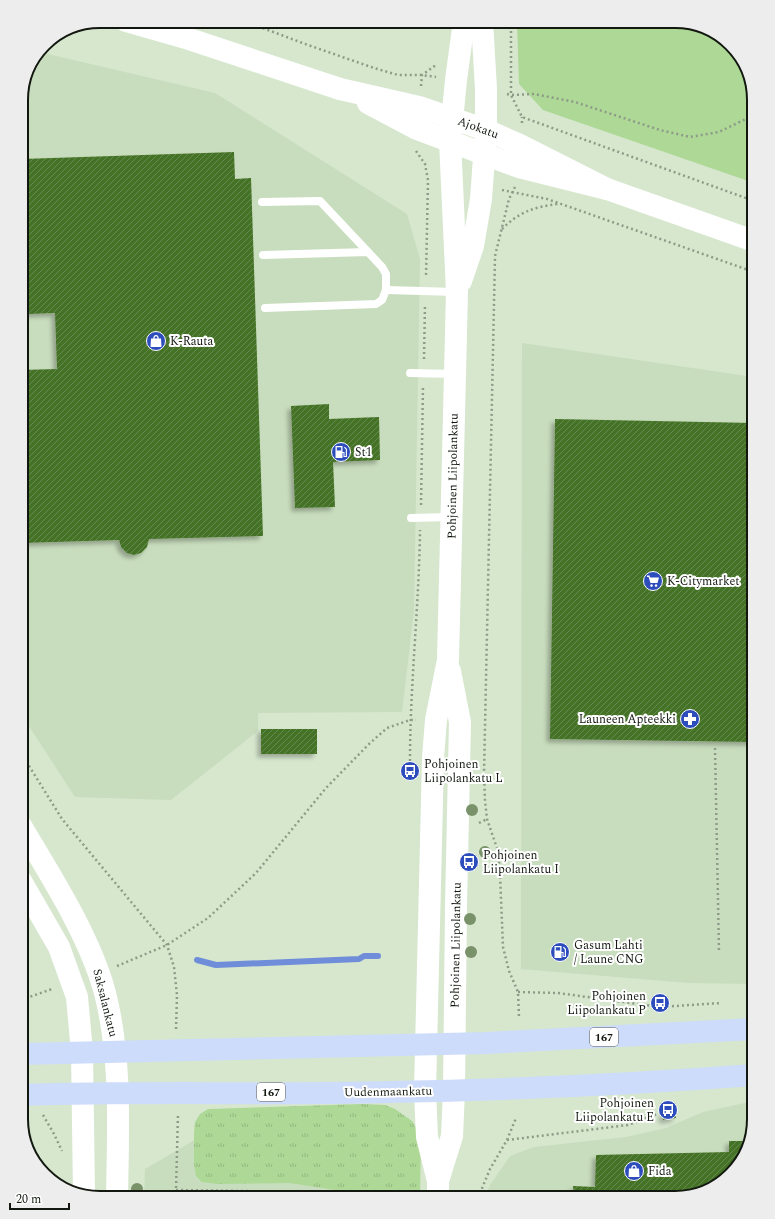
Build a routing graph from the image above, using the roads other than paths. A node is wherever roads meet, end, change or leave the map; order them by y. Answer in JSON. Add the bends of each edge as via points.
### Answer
{"nodes":[{"id":1,"x":152,"y":28,"type":"edge"},
{"id":2,"x":463,"y":28,"type":"edge"},
{"id":3,"x":482,"y":28,"type":"edge"},
{"id":4,"x":340,"y":89,"type":"junction"},
{"id":5,"x":453,"y":119,"type":"junction"},
{"id":6,"x":486,"y":130,"type":"junction"},
{"id":7,"x":450,"y":141,"type":"junction"},
{"id":8,"x":485,"y":154,"type":"junction"},
{"id":9,"x":607,"y":189,"type":"junction"},
{"id":10,"x":262,"y":202,"type":"dead end"},
{"id":11,"x":747,"y":239,"type":"edge"},
{"id":12,"x":368,"y":252,"type":"junction"},
{"id":13,"x":263,"y":255,"type":"dead end"},
{"id":14,"x":386,"y":290,"type":"junction"},
{"id":15,"x":457,"y":292,"type":"junction"},
{"id":16,"x":266,"y":308,"type":"dead end"},
{"id":17,"x":410,"y":373,"type":"dead end"},
{"id":18,"x":455,"y":374,"type":"junction"},
{"id":19,"x":451,"y":517,"type":"junction"},
{"id":20,"x":410,"y":518,"type":"dead end"},
{"id":21,"x":448,"y":660,"type":"junction"},
{"id":22,"x":28,"y":838,"type":"edge"},
{"id":23,"x":28,"y":893,"type":"edge"},
{"id":24,"x":747,"y":1029,"type":"edge"},
{"id":25,"x":455,"y":1043,"type":"junction"},
{"id":26,"x":426,"y":1044,"type":"junction"},
{"id":27,"x":82,"y":1052,"type":"junction"},
{"id":28,"x":116,"y":1052,"type":"junction"},
{"id":29,"x":28,"y":1054,"type":"edge"},
{"id":30,"x":747,"y":1076,"type":"edge"},
{"id":31,"x":454,"y":1091,"type":"junction"},
{"id":32,"x":425,"y":1092,"type":"junction"},
{"id":33,"x":117,"y":1093,"type":"junction"},
{"id":34,"x":84,"y":1094,"type":"junction"},
{"id":35,"x":28,"y":1095,"type":"edge"},
{"id":36,"x":84,"y":1189,"type":"edge"},
{"id":37,"x":438,"y":1189,"type":"edge"},
{"id":38,"x":116,"y":1191,"type":"edge"}],
"edges":[{"from":1,"to":4,"type":"street","name":"Ajokatu"},
{"from":2,"to":5,"type":"street","name":"Pohjoinen Liipolankatu"},
{"from":3,"to":6,"type":"street","name":"Pohjoinen Liipolankatu"},
{"from":4,"to":5,"type":"street","name":"Ajokatu","via":[[419,107]]},
{"from":4,"to":7,"type":"street","name":"Ajokatu","via":[[417,129]]},
{"from":5,"to":6,"type":"street","name":"Ajokatu"},
{"from":5,"to":7,"type":"street","name":"Pohjoinen Liipolankatu"},
{"from":6,"to":8,"type":"street","name":"Pohjoinen Liipolankatu"},
{"from":6,"to":9,"type":"street","name":"Ajokatu"},
{"from":7,"to":8,"type":"street","name":"Ajokatu"},
{"from":7,"to":15,"type":"street","name":"Pohjoinen Liipolankatu"},
{"from":8,"to":9,"type":"street","name":"Ajokatu","via":[[519,167]]},
{"from":8,"to":15,"type":"street","name":"Pohjoinen Liipolankatu","via":[[473,246]]},
{"from":9,"to":11,"type":"street","name":"Ajokatu"},
{"from":10,"to":12,"type":"lane","via":[[320,201]]},
{"from":12,"to":13,"type":"lane"},
{"from":12,"to":14,"type":"lane","via":[[386,274]]},
{"from":14,"to":15,"type":"lane"},
{"from":14,"to":16,"type":"lane","via":[[382,300],[376,304]]},
{"from":15,"to":18,"type":"street","name":"Pohjoinen Liipolankatu"},
{"from":17,"to":18,"type":"lane"},
{"from":18,"to":19,"type":"street","name":"Pohjoinen Liipolankatu"},
{"from":19,"to":20,"type":"lane"},
{"from":19,"to":21,"type":"street","name":"Pohjoinen Liipolankatu"},
{"from":21,"to":25,"type":"street","name":"Pohjoinen Liipolankatu","via":[[460,722]]},
{"from":21,"to":26,"type":"street","name":"Pohjoinen Liipolankatu","via":[[436,720],[433,758]]},
{"from":22,"to":28,"type":"street","name":"Saksalankatu","via":[[78,926],[94,961],[105,992]]},
{"from":23,"to":27,"type":"street","via":[[59,947],[77,997]]},
{"from":24,"to":25,"type":"main road","number":"167"},
{"from":25,"to":26,"type":"main road","number":"167"},
{"from":25,"to":31,"type":"street","name":"Pohjoinen Liipolankatu"},
{"from":26,"to":28,"type":"main road","number":"167"},
{"from":26,"to":32,"type":"street","name":"Pohjoinen Liipolankatu"},
{"from":27,"to":28,"type":"main road","number":"167"},
{"from":27,"to":29,"type":"main road","number":"167"},
{"from":27,"to":34,"type":"street"},
{"from":28,"to":33,"type":"street","name":"Saksalankatu"},
{"from":30,"to":31,"type":"main road","name":"Uudenmaankatu","number":"167"},
{"from":31,"to":32,"type":"main road","name":"Uudenmaankatu","number":"167"},
{"from":31,"to":37,"type":"street","name":"Pohjoinen Liipolankatu","via":[[452,1136]]},
{"from":32,"to":33,"type":"main road","name":"Uudenmaankatu","number":"167"},
{"from":32,"to":37,"type":"street","name":"Pohjoinen Liipolankatu","via":[[427,1137]]},
{"from":33,"to":34,"type":"main road","name":"Uudenmaankatu","number":"167"},
{"from":33,"to":38,"type":"street","name":"Saksalankatu"},
{"from":34,"to":35,"type":"main road","name":"Uudenmaankatu","number":"167"},
{"from":34,"to":36,"type":"street"}]}
